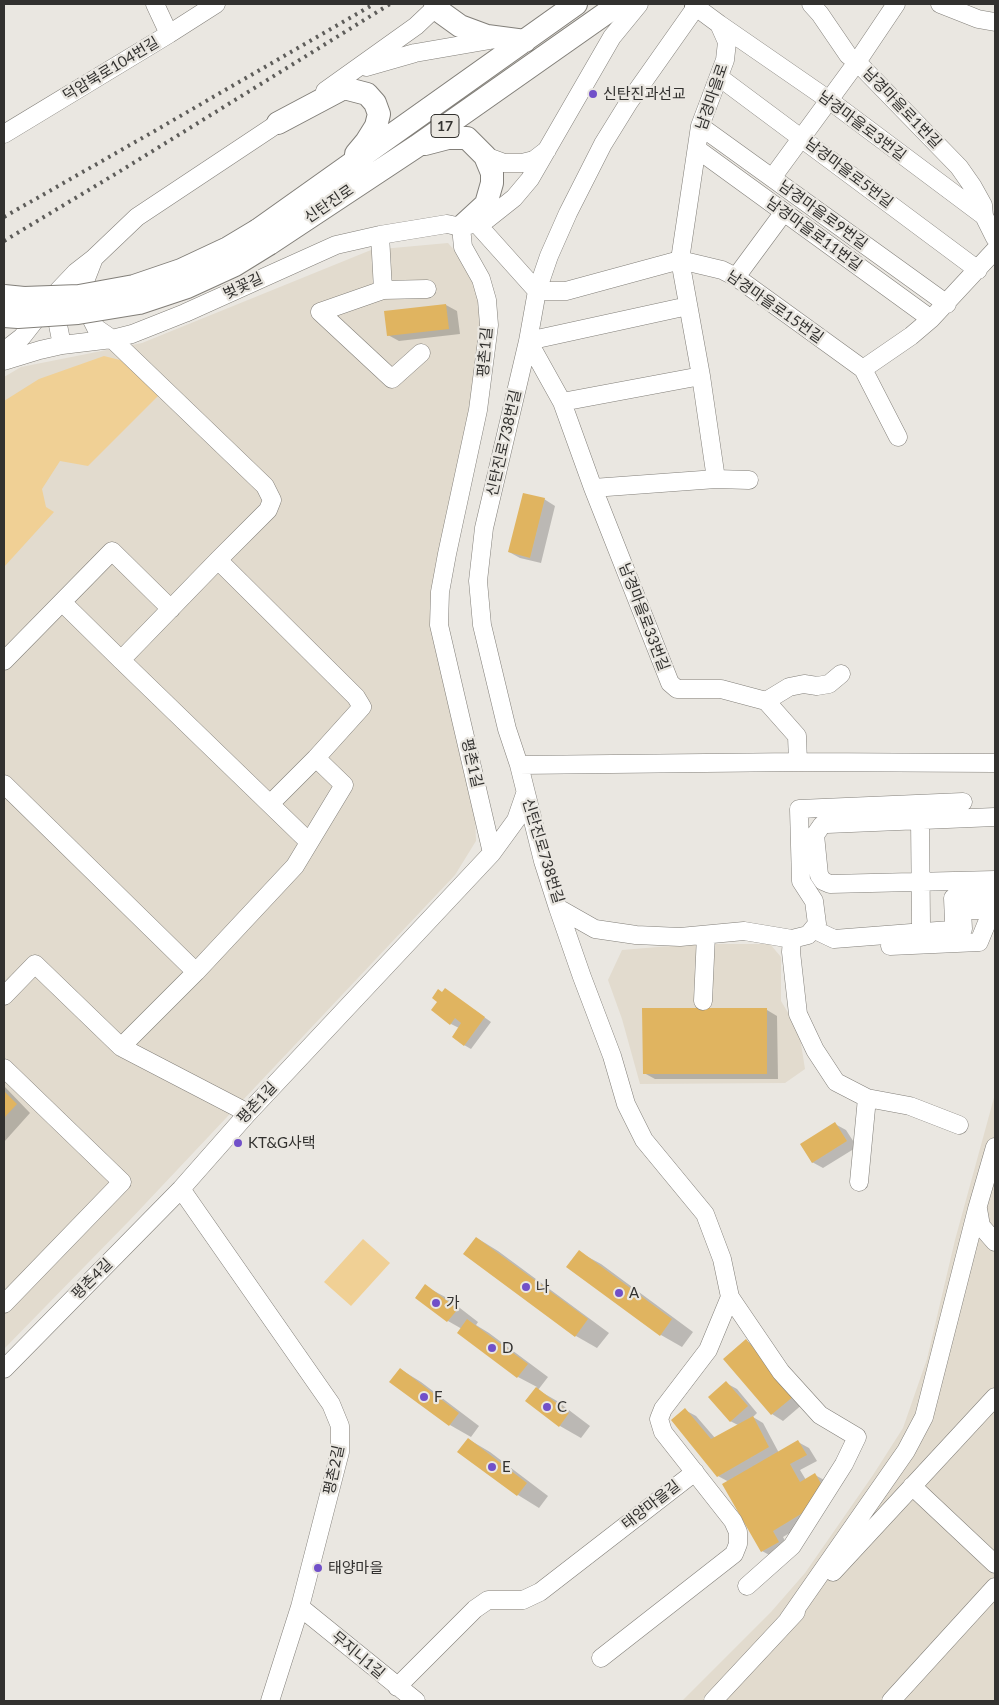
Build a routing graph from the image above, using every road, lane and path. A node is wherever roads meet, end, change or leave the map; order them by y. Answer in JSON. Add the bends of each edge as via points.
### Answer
{"nodes":[{"id":1,"x":155,"y":4,"type":"edge"},
{"id":2,"x":216,"y":4,"type":"edge"},
{"id":3,"x":576,"y":4,"type":"edge"},
{"id":4,"x":619,"y":4,"type":"edge"},
{"id":5,"x":638,"y":4,"type":"edge"},
{"id":6,"x":811,"y":4,"type":"edge"},
{"id":7,"x":896,"y":4,"type":"edge"},
{"id":8,"x":940,"y":4,"type":"edge"},
{"id":9,"x":435,"y":6,"type":"edge"},
{"id":10,"x":699,"y":6,"type":"edge"},
{"id":11,"x":995,"y":22,"type":"edge"},
{"id":12,"x":719,"y":24,"type":"junction"},
{"id":13,"x":169,"y":34,"type":"junction"},
{"id":14,"x":502,"y":38,"type":"junction"},
{"id":15,"x":526,"y":41,"type":"junction"},
{"id":16,"x":857,"y":62,"type":"junction"},
{"id":17,"x":353,"y":71,"type":"junction"},
{"id":18,"x":719,"y":77,"type":"junction"},
{"id":19,"x":829,"y":100,"type":"junction"},
{"id":20,"x":278,"y":123,"type":"junction"},
{"id":21,"x":700,"y":126,"type":"junction"},
{"id":22,"x":4,"y":134,"type":"edge"},
{"id":23,"x":802,"y":138,"type":"junction"},
{"id":24,"x":417,"y":146,"type":"junction"},
{"id":25,"x":550,"y":147,"type":"junction"},
{"id":26,"x":697,"y":150,"type":"junction"},
{"id":27,"x":485,"y":156,"type":"junction"},
{"id":28,"x":341,"y":172,"type":"junction"},
{"id":29,"x":772,"y":178,"type":"junction"},
{"id":30,"x":784,"y":212,"type":"junction"},
{"id":31,"x":984,"y":216,"type":"junction"},
{"id":32,"x":474,"y":224,"type":"junction"},
{"id":33,"x":380,"y":235,"type":"junction"},
{"id":34,"x":264,"y":237,"type":"junction"},
{"id":35,"x":995,"y":238,"type":"edge"},
{"id":36,"x":995,"y":250,"type":"edge"},
{"id":37,"x":94,"y":258,"type":"junction"},
{"id":38,"x":680,"y":260,"type":"junction"},
{"id":39,"x":978,"y":270,"type":"junction"},
{"id":40,"x":736,"y":277,"type":"junction"},
{"id":41,"x":427,"y":289,"type":"dead end"},
{"id":42,"x":384,"y":290,"type":"junction"},
{"id":43,"x":58,"y":291,"type":"junction"},
{"id":44,"x":537,"y":291,"type":"junction"},
{"id":45,"x":4,"y":296,"type":"edge"},
{"id":46,"x":947,"y":304,"type":"junction"},
{"id":47,"x":688,"y":306,"type":"junction"},
{"id":48,"x":4,"y":316,"type":"edge"},
{"id":49,"x":931,"y":319,"type":"junction"},
{"id":50,"x":112,"y":339,"type":"junction"},
{"id":51,"x":528,"y":341,"type":"junction"},
{"id":52,"x":62,"y":345,"type":"junction"},
{"id":53,"x":4,"y":351,"type":"edge"},
{"id":54,"x":420,"y":353,"type":"dead end"},
{"id":55,"x":4,"y":362,"type":"edge"},
{"id":56,"x":863,"y":369,"type":"junction"},
{"id":57,"x":701,"y":376,"type":"junction"},
{"id":58,"x":562,"y":402,"type":"junction"},
{"id":59,"x":898,"y":437,"type":"dead end"},
{"id":60,"x":716,"y":478,"type":"junction"},
{"id":61,"x":749,"y":480,"type":"dead end"},
{"id":62,"x":593,"y":488,"type":"junction"},
{"id":63,"x":218,"y":560,"type":"junction"},
{"id":64,"x":62,"y":602,"type":"junction"},
{"id":65,"x":171,"y":609,"type":"junction"},
{"id":66,"x":121,"y":660,"type":"junction"},
{"id":67,"x":4,"y":661,"type":"edge"},
{"id":68,"x":842,"y":674,"type":"dead end"},
{"id":69,"x":766,"y":701,"type":"junction"},
{"id":70,"x":316,"y":758,"type":"junction"},
{"id":71,"x":798,"y":762,"type":"junction"},
{"id":72,"x":995,"y":763,"type":"edge"},
{"id":73,"x":519,"y":765,"type":"junction"},
{"id":74,"x":4,"y":784,"type":"edge"},
{"id":75,"x":525,"y":794,"type":"junction"},
{"id":76,"x":963,"y":802,"type":"dead end"},
{"id":77,"x":270,"y":804,"type":"junction"},
{"id":78,"x":995,"y":816,"type":"edge"},
{"id":79,"x":920,"y":819,"type":"junction"},
{"id":80,"x":309,"y":842,"type":"junction"},
{"id":81,"x":492,"y":853,"type":"junction"},
{"id":82,"x":995,"y":880,"type":"edge"},
{"id":83,"x":921,"y":881,"type":"junction"},
{"id":84,"x":995,"y":903,"type":"edge"},
{"id":85,"x":558,"y":908,"type":"junction"},
{"id":86,"x":921,"y":928,"type":"junction"},
{"id":87,"x":813,"y":929,"type":"junction"},
{"id":88,"x":706,"y":935,"type":"junction"},
{"id":89,"x":792,"y":939,"type":"junction"},
{"id":90,"x":834,"y":939,"type":"junction"},
{"id":91,"x":196,"y":972,"type":"junction"},
{"id":92,"x":4,"y":996,"type":"edge"},
{"id":93,"x":703,"y":1001,"type":"dead end"},
{"id":94,"x":121,"y":1047,"type":"junction"},
{"id":95,"x":4,"y":1068,"type":"edge"},
{"id":96,"x":867,"y":1098,"type":"junction"},
{"id":97,"x":248,"y":1113,"type":"junction"},
{"id":98,"x":960,"y":1125,"type":"dead end"},
{"id":99,"x":995,"y":1147,"type":"edge"},
{"id":100,"x":859,"y":1182,"type":"dead end"},
{"id":101,"x":181,"y":1190,"type":"junction"},
{"id":102,"x":978,"y":1209,"type":"junction"},
{"id":103,"x":995,"y":1242,"type":"edge"},
{"id":104,"x":730,"y":1297,"type":"junction"},
{"id":105,"x":4,"y":1304,"type":"edge"},
{"id":106,"x":4,"y":1369,"type":"edge"},
{"id":107,"x":995,"y":1397,"type":"edge"},
{"id":108,"x":695,"y":1472,"type":"junction"},
{"id":109,"x":912,"y":1486,"type":"junction"},
{"id":110,"x":995,"y":1564,"type":"edge"},
{"id":111,"x":747,"y":1586,"type":"dead end"},
{"id":112,"x":995,"y":1587,"type":"edge"},
{"id":113,"x":300,"y":1607,"type":"junction"},
{"id":114,"x":788,"y":1620,"type":"junction"},
{"id":115,"x":601,"y":1658,"type":"dead end"},
{"id":116,"x":397,"y":1687,"type":"junction"},
{"id":117,"x":270,"y":1701,"type":"edge"},
{"id":118,"x":416,"y":1701,"type":"edge"},
{"id":119,"x":714,"y":1701,"type":"edge"},
{"id":120,"x":891,"y":1701,"type":"edge"}],
"edges":[{"from":1,"to":13,"type":"street"},
{"from":2,"to":13,"type":"street","name":"덕암북로104번길"},
{"from":3,"to":15,"type":"main road","name":"신탄진로","number":"17"},
{"from":4,"to":24,"type":"main road","name":"신탄진로","number":"17"},
{"from":5,"to":25,"type":"street","via":[[612,37]]},
{"from":6,"to":16,"type":"street","name":"남경마을로1번길","via":[[848,55]]},
{"from":7,"to":16,"type":"street"},
{"from":8,"to":11,"type":"street"},
{"from":9,"to":14,"type":"main road","via":[[460,26]]},
{"from":9,"to":17,"type":"street","via":[[416,26]]},
{"from":10,"to":12,"type":"street"},
{"from":10,"to":44,"type":"street","name":"신탄진로738번길","via":[[603,144],[555,241]]},
{"from":12,"to":18,"type":"street","name":"남경마을로","via":[[727,42]]},
{"from":12,"to":19,"type":"street","name":"남경마을로3번길"},
{"from":13,"to":22,"type":"street","name":"덕암북로104번길"},
{"from":14,"to":15,"type":"main road"},
{"from":14,"to":17,"type":"street","via":[[416,53]]},
{"from":15,"to":28,"type":"main road","name":"신탄진로","number":"17"},
{"from":16,"to":19,"type":"street"},
{"from":16,"to":31,"type":"street","name":"남경마을로1번길","via":[[959,167],[983,205]]},
{"from":17,"to":20,"type":"street"},
{"from":18,"to":21,"type":"street","name":"남경마을로"},
{"from":18,"to":23,"type":"street","name":"남경마을로5번길"},
{"from":19,"to":23,"type":"street"},
{"from":19,"to":31,"type":"street","name":"남경마을로3번길"},
{"from":20,"to":28,"type":"main road","via":[[344,88],[367,94],[379,114],[376,126]]},
{"from":20,"to":37,"type":"street","via":[[137,217]]},
{"from":21,"to":26,"type":"street","name":"남경마을로"},
{"from":21,"to":29,"type":"street","name":"남경마을로9번길"},
{"from":23,"to":29,"type":"street"},
{"from":23,"to":39,"type":"street","name":"남경마을로5번길"},
{"from":24,"to":27,"type":"main road","via":[[448,138],[468,138]]},
{"from":24,"to":34,"type":"main road","name":"신탄진로","number":"17"},
{"from":25,"to":27,"type":"street","via":[[544,154],[522,164],[504,163]]},
{"from":25,"to":32,"type":"street","via":[[514,198]]},
{"from":26,"to":30,"type":"street","name":"남경마을로11번길"},
{"from":26,"to":38,"type":"street","name":"남경마을로"},
{"from":27,"to":32,"type":"main road","via":[[492,173],[492,184],[486,204]]},
{"from":28,"to":34,"type":"main road","name":"신탄진로","number":"17"},
{"from":29,"to":46,"type":"street","name":"남경마을로9번길"},
{"from":30,"to":40,"type":"street"},
{"from":30,"to":49,"type":"street","name":"남경마을로11번길"},
{"from":31,"to":35,"type":"street","name":"남경마을로3번길"},
{"from":32,"to":33,"type":"street","name":"벚꽃길","via":[[447,224]]},
{"from":32,"to":44,"type":"street"},
{"from":32,"to":81,"type":"street","name":"평촌1길","via":[[463,247],[481,279],[489,325],[478,410],[440,592],[439,625]]},
{"from":33,"to":42,"type":"street"},
{"from":33,"to":50,"type":"street","name":"벚꽃길","via":[[336,245],[185,313]]},
{"from":34,"to":45,"type":"main road","name":"신탄진로","number":"17","bridge":true,"via":[[134,286],[79,296]]},
{"from":34,"to":48,"type":"main road","name":"신탄진로","number":"17","bridge":true,"via":[[235,265],[187,287],[139,303],[78,313]]},
{"from":36,"to":39,"type":"street"},
{"from":37,"to":43,"type":"street"},
{"from":37,"to":50,"type":"street","via":[[82,289],[85,306],[96,328]]},
{"from":38,"to":40,"type":"street","name":"남경마을로15번길","via":[[722,270]]},
{"from":38,"to":44,"type":"street","via":[[566,291]]},
{"from":38,"to":47,"type":"street","name":"남경마을로"},
{"from":39,"to":46,"type":"street"},
{"from":40,"to":56,"type":"street","name":"남경마을로15번길"},
{"from":41,"to":42,"type":"street"},
{"from":42,"to":54,"type":"street","via":[[320,312],[392,379]]},
{"from":43,"to":52,"type":"street","via":[[55,310]]},
{"from":43,"to":53,"type":"street","via":[[22,337]]},
{"from":44,"to":51,"type":"street","name":"신탄진로738번길"},
{"from":46,"to":49,"type":"street"},
{"from":47,"to":51,"type":"street"},
{"from":47,"to":57,"type":"street","name":"남경마을로"},
{"from":49,"to":56,"type":"street"},
{"from":50,"to":52,"type":"street","name":"벚꽃길"},
{"from":50,"to":63,"type":"street","via":[[265,486],[272,500],[268,510]]},
{"from":51,"to":58,"type":"street"},
{"from":51,"to":73,"type":"street","name":"신탄진로738번길","via":[[484,528],[478,581],[482,625]]},
{"from":52,"to":55,"type":"street","name":"벚꽃길"},
{"from":56,"to":59,"type":"street","name":"남경마을로15번길"},
{"from":57,"to":58,"type":"street"},
{"from":57,"to":60,"type":"street","name":"남경마을로"},
{"from":58,"to":62,"type":"street"},
{"from":60,"to":61,"type":"street"},
{"from":60,"to":62,"type":"street"},
{"from":62,"to":69,"type":"street","name":"남경마을로33번길","via":[[670,683],[677,688],[721,689]]},
{"from":63,"to":65,"type":"street"},
{"from":63,"to":70,"type":"street","via":[[356,697],[362,707]]},
{"from":64,"to":65,"type":"street","via":[[112,551]]},
{"from":64,"to":66,"type":"street"},
{"from":64,"to":67,"type":"street"},
{"from":65,"to":66,"type":"street"},
{"from":66,"to":77,"type":"street"},
{"from":68,"to":69,"type":"street","via":[[829,684],[789,687]]},
{"from":69,"to":71,"type":"street","via":[[798,736]]},
{"from":70,"to":77,"type":"street"},
{"from":70,"to":80,"type":"street","via":[[344,785]]},
{"from":71,"to":72,"type":"street"},
{"from":71,"to":73,"type":"street"},
{"from":73,"to":75,"type":"street","name":"신탄진로738번길"},
{"from":74,"to":91,"type":"street"},
{"from":75,"to":81,"type":"street","via":[[516,820]]},
{"from":75,"to":85,"type":"street","name":"신탄진로738번길"},
{"from":76,"to":87,"type":"street","via":[[799,808],[801,881],[814,902],[817,924]]},
{"from":77,"to":80,"type":"street"},
{"from":78,"to":79,"type":"street"},
{"from":79,"to":83,"type":"street"},
{"from":79,"to":83,"type":"street","via":[[827,824],[822,825],[815,835],[819,875],[823,881],[830,884]]},
{"from":80,"to":91,"type":"street","via":[[295,866]]},
{"from":81,"to":97,"type":"street","name":"평촌1길"},
{"from":82,"to":83,"type":"street"},
{"from":83,"to":86,"type":"street"},
{"from":84,"to":86,"type":"street","via":[[962,910],[964,929]]},
{"from":84,"to":90,"type":"street","via":[[979,942],[834,948]]},
{"from":85,"to":88,"type":"street","name":"신탄진로738번길","via":[[595,929],[645,936]]},
{"from":85,"to":104,"type":"street","via":[[612,1056],[626,1104],[644,1140],[705,1214],[722,1258]]},
{"from":86,"to":90,"type":"street"},
{"from":87,"to":89,"type":"street","via":[[808,935]]},
{"from":87,"to":90,"type":"street"},
{"from":88,"to":89,"type":"street","name":"신탄진로738번길","via":[[744,931]]},
{"from":88,"to":93,"type":"street"},
{"from":89,"to":96,"type":"street","via":[[798,1014],[815,1050],[836,1082]]},
{"from":91,"to":94,"type":"street"},
{"from":92,"to":94,"type":"street","via":[[35,964]]},
{"from":94,"to":97,"type":"street"},
{"from":95,"to":105,"type":"street","via":[[122,1182]]},
{"from":96,"to":98,"type":"street","via":[[910,1106]]},
{"from":96,"to":100,"type":"street"},
{"from":97,"to":101,"type":"street","name":"평촌1길"},
{"from":99,"to":102,"type":"street"},
{"from":101,"to":106,"type":"street","name":"평촌4길"},
{"from":101,"to":113,"type":"street","name":"평촌2길","via":[[330,1404],[340,1426],[340,1452]]},
{"from":102,"to":103,"type":"street","via":[[981,1226]]},
{"from":102,"to":114,"type":"street","via":[[924,1417],[906,1451]]},
{"from":104,"to":108,"type":"street","via":[[708,1350],[663,1409],[659,1419],[663,1432]]},
{"from":104,"to":111,"type":"street","via":[[781,1372],[820,1415],[857,1437],[844,1464],[792,1546]]},
{"from":107,"to":109,"type":"street"},
{"from":108,"to":115,"type":"street","name":"태양마을길","via":[[733,1521],[738,1532],[734,1554]]},
{"from":108,"to":116,"type":"street","name":"태양마을길","via":[[540,1592],[523,1600],[488,1600],[475,1609]]},
{"from":109,"to":110,"type":"street"},
{"from":109,"to":114,"type":"street"},
{"from":112,"to":120,"type":"street"},
{"from":113,"to":116,"type":"street","name":"무지니1길"},
{"from":113,"to":117,"type":"street","name":"평촌2길"},
{"from":114,"to":119,"type":"street"},
{"from":116,"to":118,"type":"street","name":"무지니1길"}]}
